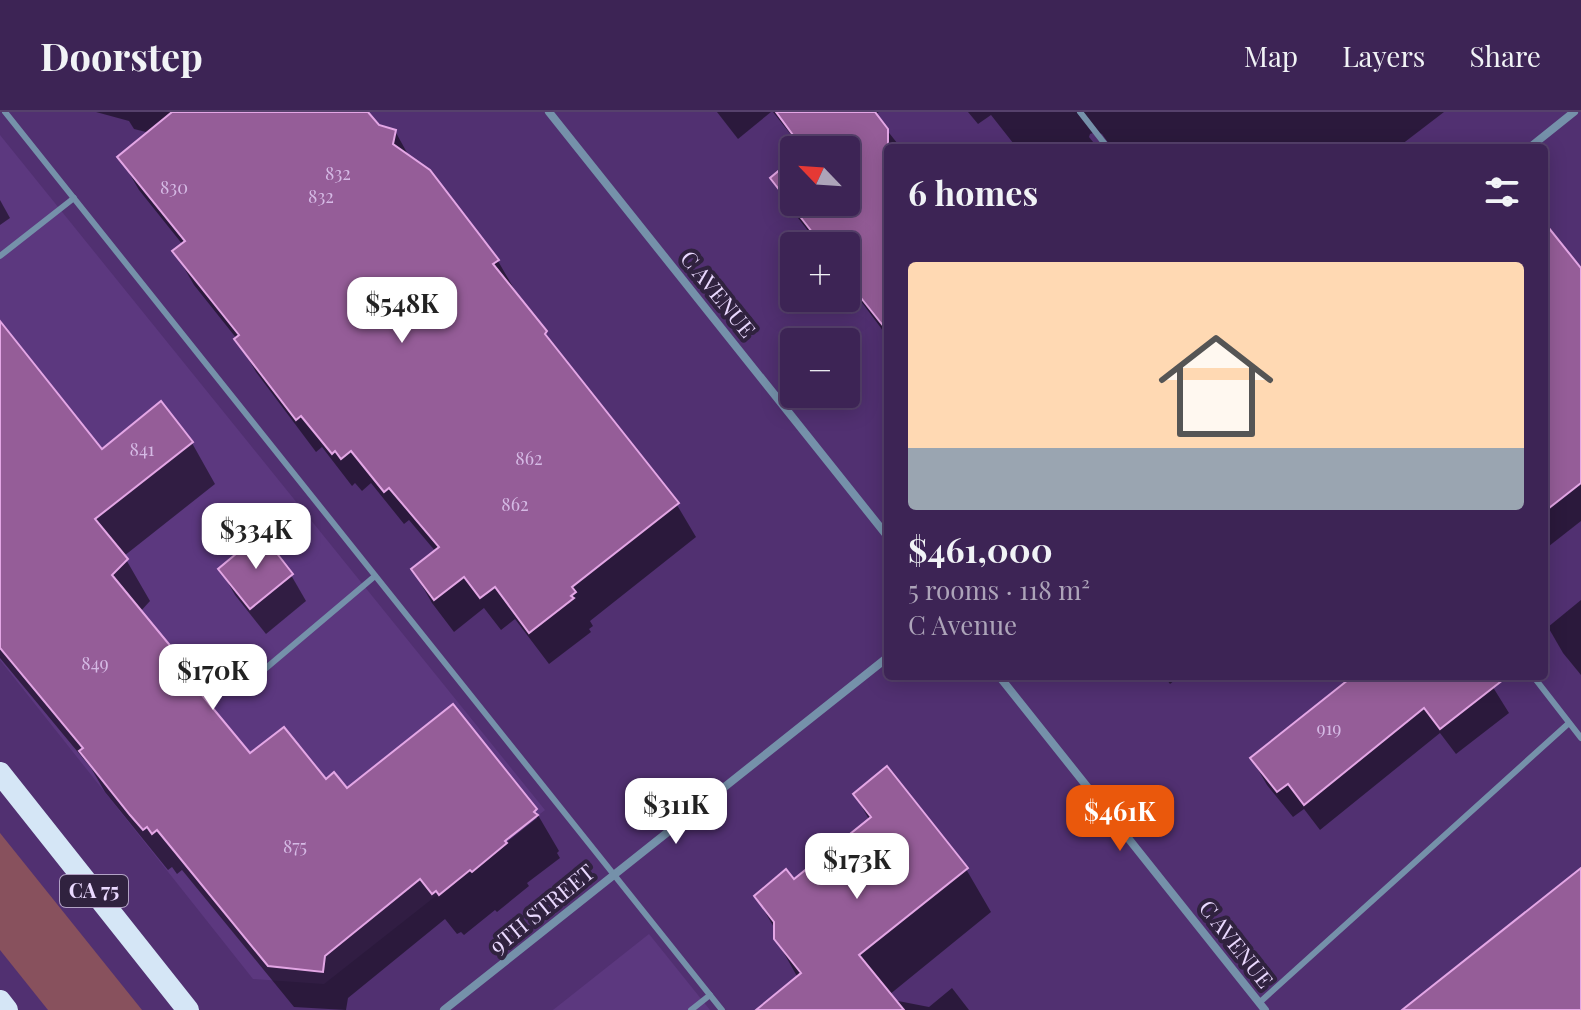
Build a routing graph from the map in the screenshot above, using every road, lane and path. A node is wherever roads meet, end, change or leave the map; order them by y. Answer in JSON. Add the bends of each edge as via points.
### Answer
{"nodes":[{"id":1,"x":5,"y":112,"type":"edge"},
{"id":2,"x":549,"y":112,"type":"edge"},
{"id":3,"x":1080,"y":112,"type":"edge"},
{"id":4,"x":1574,"y":112,"type":"edge"},
{"id":5,"x":1105,"y":144,"type":"edge"},
{"id":6,"x":1534,"y":144,"type":"edge"},
{"id":7,"x":74,"y":198,"type":"junction"},
{"id":8,"x":0,"y":256,"type":"edge"},
{"id":9,"x":884,"y":532,"type":"edge"},
{"id":10,"x":375,"y":576,"type":"junction"},
{"id":11,"x":884,"y":660,"type":"edge"},
{"id":12,"x":1002,"y":680,"type":"edge"},
{"id":13,"x":1536,"y":680,"type":"edge"},
{"id":14,"x":246,"y":685,"type":"dead end"},
{"id":15,"x":1569,"y":723,"type":"junction"},
{"id":16,"x":1581,"y":738,"type":"edge"},
{"id":17,"x":0,"y":773,"type":"edge"},
{"id":18,"x":614,"y":874,"type":"junction"},
{"id":19,"x":710,"y":995,"type":"junction"},
{"id":20,"x":0,"y":1001,"type":"edge"},
{"id":21,"x":1262,"y":1006,"type":"edge"},
{"id":22,"x":7,"y":1010,"type":"edge"},
{"id":23,"x":188,"y":1010,"type":"edge"},
{"id":24,"x":444,"y":1010,"type":"edge"},
{"id":25,"x":691,"y":1010,"type":"edge"},
{"id":26,"x":722,"y":1010,"type":"edge"}],
"edges":[{"from":1,"to":7,"type":"lane"},
{"from":2,"to":9,"type":"street","name":"C AVENUE"},
{"from":3,"to":5,"type":"lane"},
{"from":4,"to":6,"type":"street"},
{"from":7,"to":8,"type":"lane"},
{"from":7,"to":10,"type":"lane"},
{"from":10,"to":14,"type":"lane"},
{"from":10,"to":18,"type":"lane"},
{"from":11,"to":18,"type":"street","name":"9TH STREET"},
{"from":12,"to":21,"type":"street","name":"C AVENUE"},
{"from":13,"to":15,"type":"lane"},
{"from":15,"to":16,"type":"lane"},
{"from":15,"to":21,"type":"lane"},
{"from":17,"to":23,"type":"highway","number":"CA 75"},
{"from":18,"to":19,"type":"lane"},
{"from":18,"to":24,"type":"street","name":"9TH STREET"},
{"from":19,"to":25,"type":"lane"},
{"from":19,"to":26,"type":"lane"},
{"from":20,"to":22,"type":"highway"}]}
